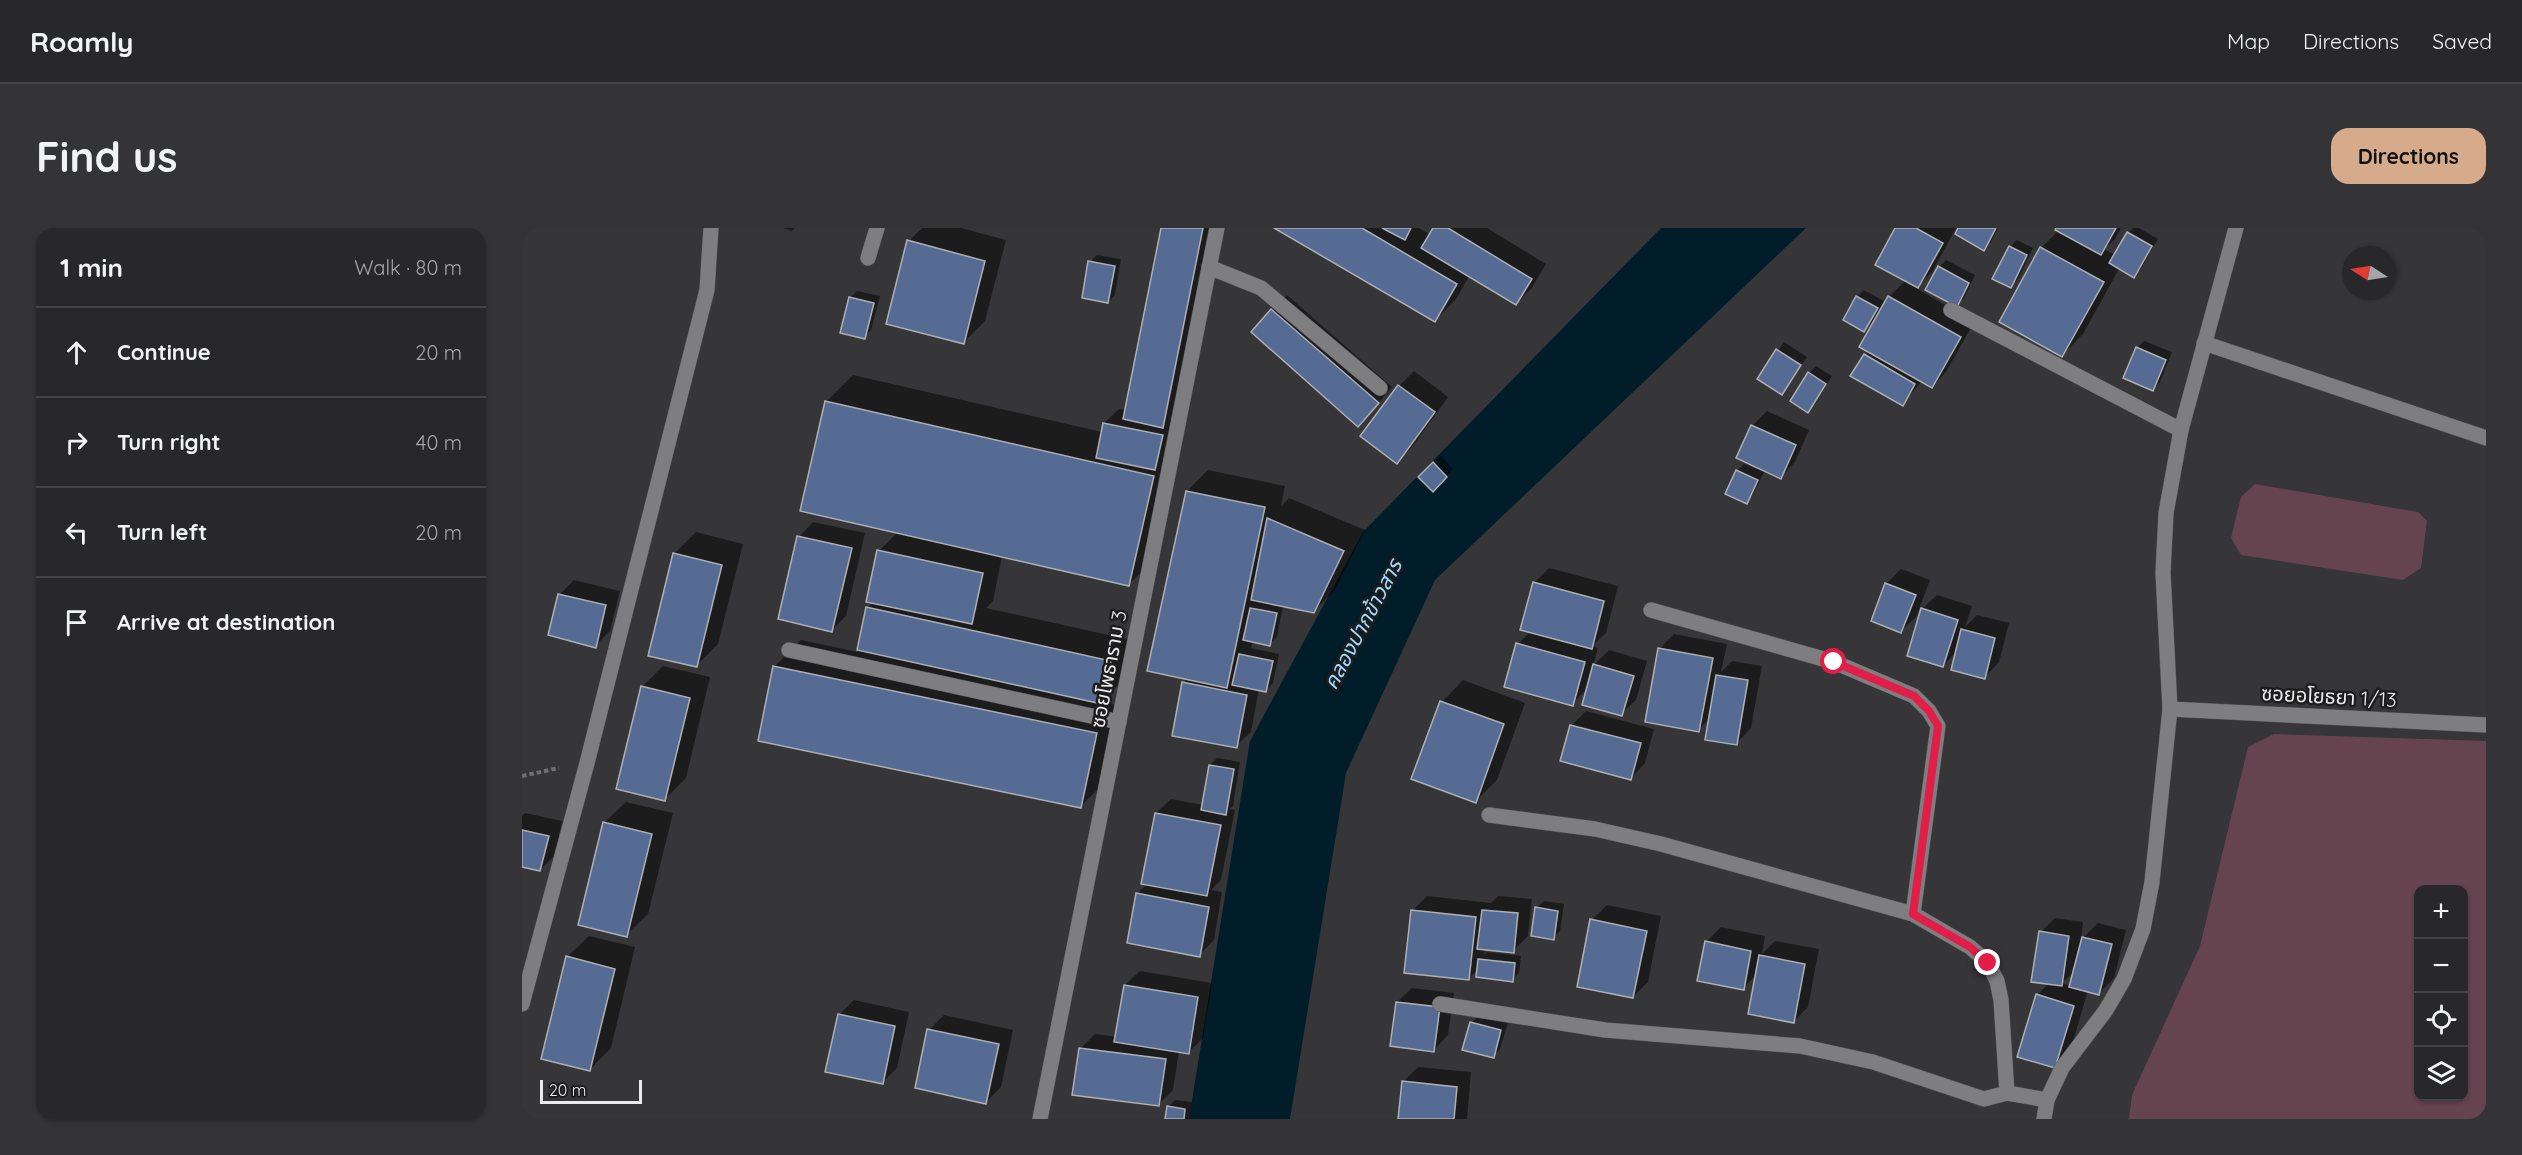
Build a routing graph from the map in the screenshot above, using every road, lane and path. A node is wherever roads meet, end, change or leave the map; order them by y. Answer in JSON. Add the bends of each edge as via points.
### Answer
{"nodes":[{"id":1,"x":711,"y":228,"type":"edge"},
{"id":2,"x":876,"y":228,"type":"edge"},
{"id":3,"x":1217,"y":228,"type":"edge"},
{"id":4,"x":2235,"y":228,"type":"edge"},
{"id":5,"x":868,"y":258,"type":"dead end"},
{"id":6,"x":1209,"y":267,"type":"junction"},
{"id":7,"x":1951,"y":310,"type":"dead end"},
{"id":8,"x":2204,"y":343,"type":"junction"},
{"id":9,"x":1380,"y":388,"type":"dead end"},
{"id":10,"x":2181,"y":430,"type":"junction"},
{"id":11,"x":2486,"y":438,"type":"edge"},
{"id":12,"x":1651,"y":610,"type":"dead end"},
{"id":13,"x":789,"y":650,"type":"dead end"},
{"id":14,"x":2170,"y":709,"type":"junction"},
{"id":15,"x":1119,"y":722,"type":"junction"},
{"id":16,"x":2486,"y":725,"type":"edge"},
{"id":17,"x":587,"y":763,"type":"junction"},
{"id":18,"x":522,"y":776,"type":"edge"},
{"id":19,"x":1489,"y":815,"type":"dead end"},
{"id":20,"x":1913,"y":914,"type":"junction"},
{"id":21,"x":522,"y":1004,"type":"edge"},
{"id":22,"x":1440,"y":1004,"type":"dead end"},
{"id":23,"x":2007,"y":1092,"type":"junction"},
{"id":24,"x":2047,"y":1100,"type":"junction"},
{"id":25,"x":1040,"y":1119,"type":"edge"},
{"id":26,"x":2044,"y":1119,"type":"edge"}],
"edges":[{"from":1,"to":17,"type":"street","via":[[707,290]]},
{"from":2,"to":5,"type":"street"},
{"from":3,"to":6,"type":"street","name":"ซอยโพธาราม 3"},
{"from":4,"to":8,"type":"street"},
{"from":6,"to":9,"type":"street","via":[[1261,288]]},
{"from":6,"to":15,"type":"street","name":"ซอยโพธาราม 3"},
{"from":7,"to":10,"type":"street"},
{"from":8,"to":10,"type":"street"},
{"from":8,"to":11,"type":"street"},
{"from":10,"to":14,"type":"street","via":[[2166,513],[2163,573]]},
{"from":12,"to":20,"type":"street","via":[[1834,662],[1914,696],[1929,711],[1938,726]]},
{"from":13,"to":15,"type":"street"},
{"from":14,"to":16,"type":"street","name":"ซอยอโยธยา 1/13"},
{"from":14,"to":24,"type":"street","via":[[2152,882],[2143,929],[2124,979],[2062,1068]]},
{"from":15,"to":25,"type":"street","name":"ซอยโพธาราม 3"},
{"from":17,"to":18,"type":"path"},
{"from":17,"to":21,"type":"street"},
{"from":19,"to":20,"type":"street","via":[[1595,829]]},
{"from":20,"to":23,"type":"street","via":[[1970,947],[1988,963],[2001,1000]]},
{"from":22,"to":23,"type":"street","via":[[1605,1030],[1800,1046],[1873,1062],[1984,1099]]},
{"from":23,"to":24,"type":"street"},
{"from":24,"to":26,"type":"street"}]}
